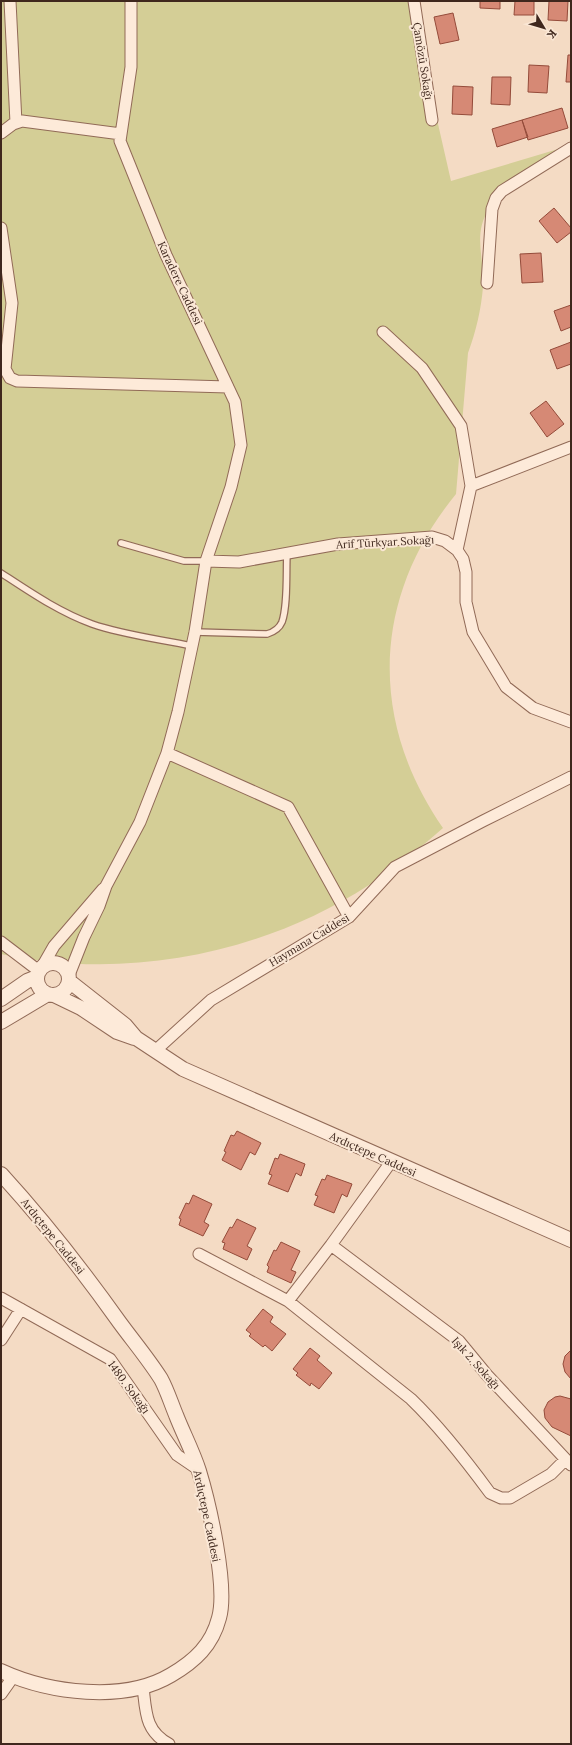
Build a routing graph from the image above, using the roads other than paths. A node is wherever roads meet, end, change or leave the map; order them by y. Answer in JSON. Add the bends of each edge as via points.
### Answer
{"nodes":[{"id":1,"x":10,"y":1,"type":"edge"},
{"id":2,"x":131,"y":1,"type":"edge"},
{"id":3,"x":414,"y":1,"type":"edge"},
{"id":4,"x":432,"y":120,"type":"dead end"},
{"id":5,"x":16,"y":123,"type":"junction"},
{"id":6,"x":1,"y":133,"type":"edge"},
{"id":7,"x":121,"y":134,"type":"junction"},
{"id":8,"x":571,"y":148,"type":"edge"},
{"id":9,"x":1,"y":228,"type":"edge"},
{"id":10,"x":487,"y":283,"type":"dead end"},
{"id":11,"x":383,"y":332,"type":"dead end"},
{"id":12,"x":228,"y":387,"type":"junction"},
{"id":13,"x":571,"y":447,"type":"edge"},
{"id":14,"x":471,"y":486,"type":"junction"},
{"id":15,"x":121,"y":543,"type":"dead end"},
{"id":16,"x":457,"y":550,"type":"junction"},
{"id":17,"x":287,"y":553,"type":"junction"},
{"id":18,"x":206,"y":561,"type":"junction"},
{"id":19,"x":1,"y":573,"type":"edge"},
{"id":20,"x":195,"y":632,"type":"junction"},
{"id":21,"x":192,"y":646,"type":"junction"},
{"id":22,"x":571,"y":722,"type":"edge"},
{"id":23,"x":167,"y":753,"type":"junction"},
{"id":24,"x":571,"y":777,"type":"edge"},
{"id":25,"x":106,"y":886,"type":"junction"},
{"id":26,"x":349,"y":917,"type":"junction"},
{"id":27,"x":1,"y":942,"type":"edge"},
{"id":28,"x":39,"y":972,"type":"junction"},
{"id":29,"x":69,"y":978,"type":"junction"},
{"id":30,"x":51,"y":995,"type":"junction"},
{"id":31,"x":1,"y":999,"type":"edge"},
{"id":32,"x":1,"y":1022,"type":"edge"},
{"id":33,"x":136,"y":1038,"type":"junction"},
{"id":34,"x":155,"y":1052,"type":"junction"},
{"id":35,"x":391,"y":1162,"type":"junction"},
{"id":36,"x":1,"y":1174,"type":"edge"},
{"id":37,"x":571,"y":1240,"type":"edge"},
{"id":38,"x":332,"y":1245,"type":"junction"},
{"id":39,"x":199,"y":1254,"type":"dead end"},
{"id":40,"x":1,"y":1298,"type":"edge"},
{"id":41,"x":288,"y":1301,"type":"junction"},
{"id":42,"x":20,"y":1309,"type":"junction"},
{"id":43,"x":1,"y":1340,"type":"edge"},
{"id":44,"x":568,"y":1463,"type":"edge"},
{"id":45,"x":199,"y":1470,"type":"junction"},
{"id":46,"x":7,"y":1674,"type":"edge"},
{"id":47,"x":144,"y":1687,"type":"junction"},
{"id":48,"x":1,"y":1694,"type":"edge"},
{"id":49,"x":169,"y":1744,"type":"edge"}],
"edges":[{"from":1,"to":5,"type":"street"},
{"from":2,"to":7,"type":"street","name":"Karadere Caddesi","via":[[131,67]]},
{"from":3,"to":4,"type":"street","name":"Çamözü Sokağı"},
{"from":5,"to":6,"type":"street"},
{"from":5,"to":7,"type":"street","via":[[22,121]]},
{"from":7,"to":12,"type":"street","name":"Karadere Caddesi","via":[[120,141],[166,255]]},
{"from":8,"to":10,"type":"street","via":[[502,191],[496,198],[492,209]]},
{"from":9,"to":12,"type":"street","via":[[12,303],[5,369],[10,378],[17,381]]},
{"from":11,"to":14,"type":"street","via":[[422,368],[461,426]]},
{"from":12,"to":18,"type":"street","name":"Karadere Caddesi","via":[[235,402],[241,445],[231,487]]},
{"from":13,"to":14,"type":"street"},
{"from":14,"to":16,"type":"street"},
{"from":15,"to":18,"type":"lane","via":[[184,561]]},
{"from":16,"to":17,"type":"street","name":"Arif Türkyar Sokağı","via":[[445,541],[432,537],[338,544]]},
{"from":16,"to":22,"type":"street","via":[[463,559],[466,572],[466,602],[473,632],[506,687],[533,708]]},
{"from":17,"to":18,"type":"street","name":"Arif Türkyar Sokağı","via":[[238,562]]},
{"from":17,"to":20,"type":"lane","via":[[282,622],[275,630],[267,634]]},
{"from":18,"to":20,"type":"street","name":"Karadere Caddesi"},
{"from":19,"to":21,"type":"lane","via":[[55,607],[91,623]]},
{"from":20,"to":21,"type":"street","name":"Karadere Caddesi"},
{"from":21,"to":23,"type":"street","name":"Karadere Caddesi"},
{"from":23,"to":25,"type":"street","name":"Karadere Caddesi","via":[[140,822]]},
{"from":23,"to":26,"type":"street","via":[[288,807]]},
{"from":24,"to":26,"type":"street","name":"Haymana Caddesi","via":[[395,867]]},
{"from":25,"to":28,"type":"street","via":[[54,946]]},
{"from":25,"to":29,"type":"street"},
{"from":26,"to":34,"type":"street","name":"Haymana Caddesi","via":[[211,1000]]},
{"from":27,"to":28,"type":"street"},
{"from":28,"to":29,"type":"street","via":[[47,964],[58,963],[67,970]]},
{"from":28,"to":30,"type":"street","via":[[40,988]]},
{"from":28,"to":31,"type":"street"},
{"from":29,"to":30,"type":"street","via":[[64,991]]},
{"from":29,"to":33,"type":"street","name":"Ardıçtepe Caddesi","via":[[125,1025]]},
{"from":30,"to":32,"type":"street"},
{"from":30,"to":33,"type":"street","name":"Ardıçtepe Caddesi","via":[[81,1008],[117,1032]]},
{"from":33,"to":34,"type":"street","name":"Ardıçtepe Caddesi"},
{"from":34,"to":35,"type":"street","name":"Ardıçtepe Caddesi","via":[[183,1069]]},
{"from":35,"to":37,"type":"street","name":"Ardıçtepe Caddesi"},
{"from":35,"to":38,"type":"street"},
{"from":36,"to":45,"type":"street","name":"Ardıçtepe Caddesi","via":[[68,1252],[162,1380]]},
{"from":38,"to":41,"type":"street"},
{"from":38,"to":44,"type":"street","name":"Işık 2. Sokağı","via":[[459,1341]]},
{"from":39,"to":41,"type":"street"},
{"from":40,"to":42,"type":"street","name":"1480. Sokağı"},
{"from":41,"to":44,"type":"street","via":[[411,1399],[454,1444],[490,1493],[495,1496],[510,1498]]},
{"from":42,"to":43,"type":"street"},
{"from":42,"to":45,"type":"street","name":"1480. Sokağı","via":[[110,1359],[177,1455]]},
{"from":45,"to":47,"type":"street","name":"Ardıçtepe Caddesi","via":[[221,1580],[220,1616],[214,1634],[194,1660],[162,1680]]},
{"from":46,"to":47,"type":"street","name":"Ardıçtepe Caddesi","via":[[36,1684],[89,1691]]},
{"from":46,"to":48,"type":"street"},
{"from":47,"to":49,"type":"street","via":[[148,1721],[158,1737]]}]}
